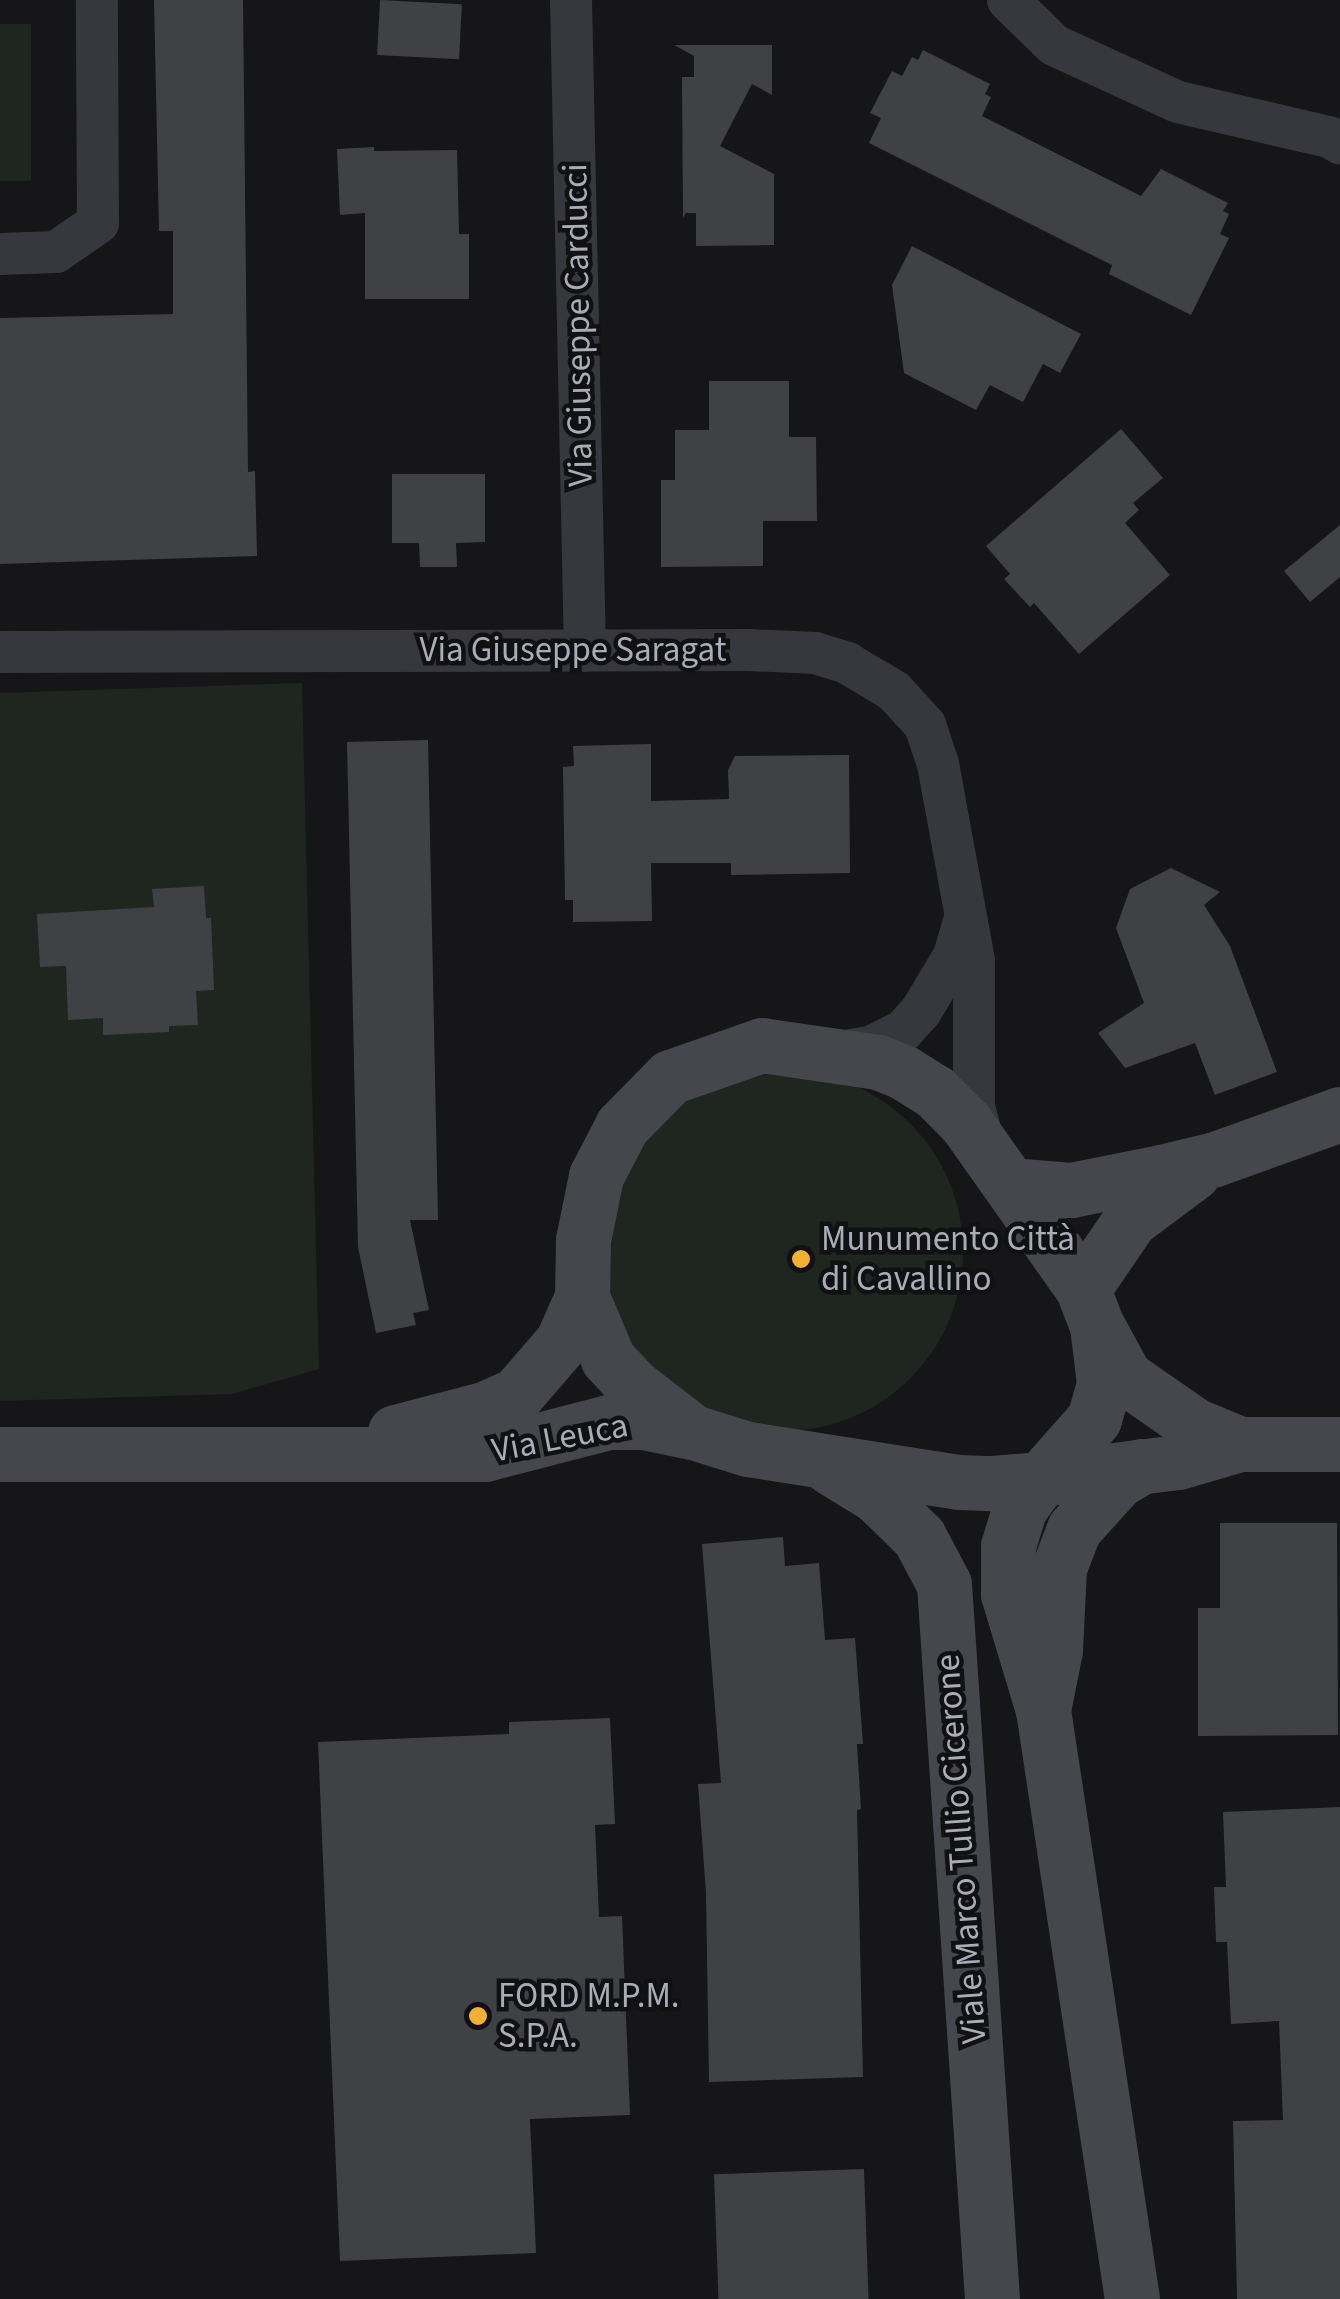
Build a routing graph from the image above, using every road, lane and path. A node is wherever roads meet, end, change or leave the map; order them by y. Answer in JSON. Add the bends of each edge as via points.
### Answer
{"nodes":[{"id":1,"x":97,"y":0,"type":"edge"},
{"id":2,"x":571,"y":0,"type":"edge"},
{"id":3,"x":1008,"y":0,"type":"edge"},
{"id":4,"x":1340,"y":143,"type":"edge"},
{"id":5,"x":0,"y":254,"type":"edge"},
{"id":6,"x":585,"y":650,"type":"junction"},
{"id":7,"x":0,"y":652,"type":"edge"},
{"id":8,"x":965,"y":916,"type":"junction"},
{"id":9,"x":826,"y":1055,"type":"junction"},
{"id":10,"x":1340,"y":1114,"type":"edge"},
{"id":11,"x":1215,"y":1159,"type":"junction"},
{"id":12,"x":998,"y":1165,"type":"junction"},
{"id":13,"x":582,"y":1297,"type":"junction"},
{"id":14,"x":1090,"y":1308,"type":"junction"},
{"id":15,"x":693,"y":1432,"type":"junction"},
{"id":16,"x":1240,"y":1444,"type":"junction"},
{"id":17,"x":1340,"y":1444,"type":"edge"},
{"id":18,"x":306,"y":1453,"type":"junction"},
{"id":19,"x":0,"y":1454,"type":"edge"},
{"id":20,"x":815,"y":1458,"type":"junction"},
{"id":21,"x":1142,"y":1466,"type":"junction"},
{"id":22,"x":1042,"y":1478,"type":"junction"},
{"id":23,"x":1043,"y":1710,"type":"junction"},
{"id":24,"x":992,"y":2299,"type":"edge"},
{"id":25,"x":1132,"y":2299,"type":"edge"}],
"edges":[{"from":1,"to":5,"type":"street","via":[[98,223],[56,252]]},
{"from":2,"to":6,"type":"street","name":"Via Giuseppe Carducci"},
{"from":3,"to":4,"type":"street","via":[[1054,45],[1178,102]]},
{"from":6,"to":7,"type":"street","name":"Via Giuseppe Saragat"},
{"from":6,"to":8,"type":"street","name":"Via Giuseppe Saragat","via":[[815,653],[894,691],[925,725],[938,764]]},
{"from":8,"to":9,"type":"street","via":[[940,985],[903,1030],[870,1047]]},
{"from":8,"to":12,"type":"street","name":"Via Giuseppe Saragat","via":[[974,961],[974,1106]]},
{"from":9,"to":12,"type":"main road","via":[[878,1062],[935,1092]]},
{"from":9,"to":13,"type":"main road","via":[[762,1045],[670,1077],[622,1126],[596,1176],[582,1240]]},
{"from":10,"to":11,"type":"main road"},
{"from":11,"to":12,"type":"main road","via":[[1071,1190]]},
{"from":11,"to":14,"type":"main road","via":[[1130,1220]]},
{"from":12,"to":14,"type":"main road"},
{"from":13,"to":15,"type":"main road","via":[[608,1359]]},
{"from":13,"to":18,"type":"main road","name":"Via Leuca","via":[[562,1342],[517,1394],[452,1419]]},
{"from":14,"to":16,"type":"main road","via":[[1125,1376],[1194,1425]]},
{"from":14,"to":22,"type":"main road","via":[[1104,1383],[1094,1419]]},
{"from":15,"to":18,"type":"main road","name":"Via Leuca","via":[[609,1422],[485,1454]]},
{"from":15,"to":20,"type":"main road","name":"Via Leuca","via":[[748,1449]]},
{"from":16,"to":17,"type":"main road"},
{"from":16,"to":21,"type":"main road"},
{"from":18,"to":19,"type":"main road","name":"Via Leuca"},
{"from":20,"to":22,"type":"main road","name":"Via Leuca","via":[[958,1482]]},
{"from":20,"to":24,"type":"main road","name":"Viale Marco Tullio Cicerone","via":[[876,1496],[904,1523],[944,1584]]},
{"from":21,"to":22,"type":"main road"},
{"from":21,"to":23,"type":"main road","via":[[1117,1481],[1074,1529],[1058,1568],[1055,1650]]},
{"from":22,"to":23,"type":"main road","via":[[1018,1509],[1008,1546],[1008,1594]]},
{"from":23,"to":25,"type":"main road"}]}
